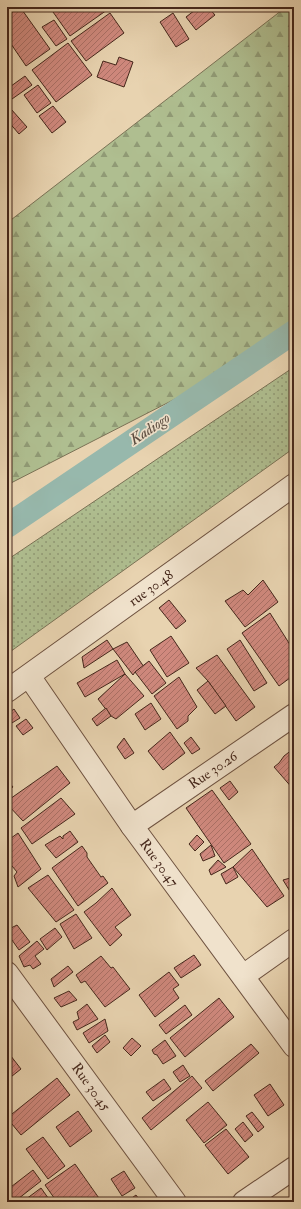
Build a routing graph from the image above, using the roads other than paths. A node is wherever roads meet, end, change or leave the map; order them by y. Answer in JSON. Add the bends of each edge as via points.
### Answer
{"nodes":[{"id":1,"x":294,"y":485,"type":"edge"},
{"id":2,"x":29,"y":676,"type":"junction"},
{"id":3,"x":7,"y":691,"type":"edge"},
{"id":4,"x":294,"y":715,"type":"edge"},
{"id":5,"x":132,"y":826,"type":"junction"},
{"id":6,"x":294,"y":940,"type":"edge"},
{"id":7,"x":7,"y":973,"type":"edge"},
{"id":8,"x":243,"y":976,"type":"junction"},
{"id":9,"x":294,"y":1046,"type":"edge"},
{"id":10,"x":294,"y":1168,"type":"edge"},
{"id":11,"x":174,"y":1202,"type":"edge"},
{"id":12,"x":244,"y":1202,"type":"edge"}],
"edges":[{"from":1,"to":2,"type":"street","name":"rue 30.48"},
{"from":2,"to":3,"type":"street","name":"rue 30.48"},
{"from":2,"to":5,"type":"street","name":"Rue 30.47"},
{"from":4,"to":5,"type":"street","name":"Rue 30.26"},
{"from":5,"to":8,"type":"street","name":"Rue 30.47"},
{"from":6,"to":8,"type":"street"},
{"from":7,"to":11,"type":"street","name":"Rue 30.45"},
{"from":8,"to":9,"type":"street","name":"Rue 30.47"},
{"from":10,"to":12,"type":"street"}]}
